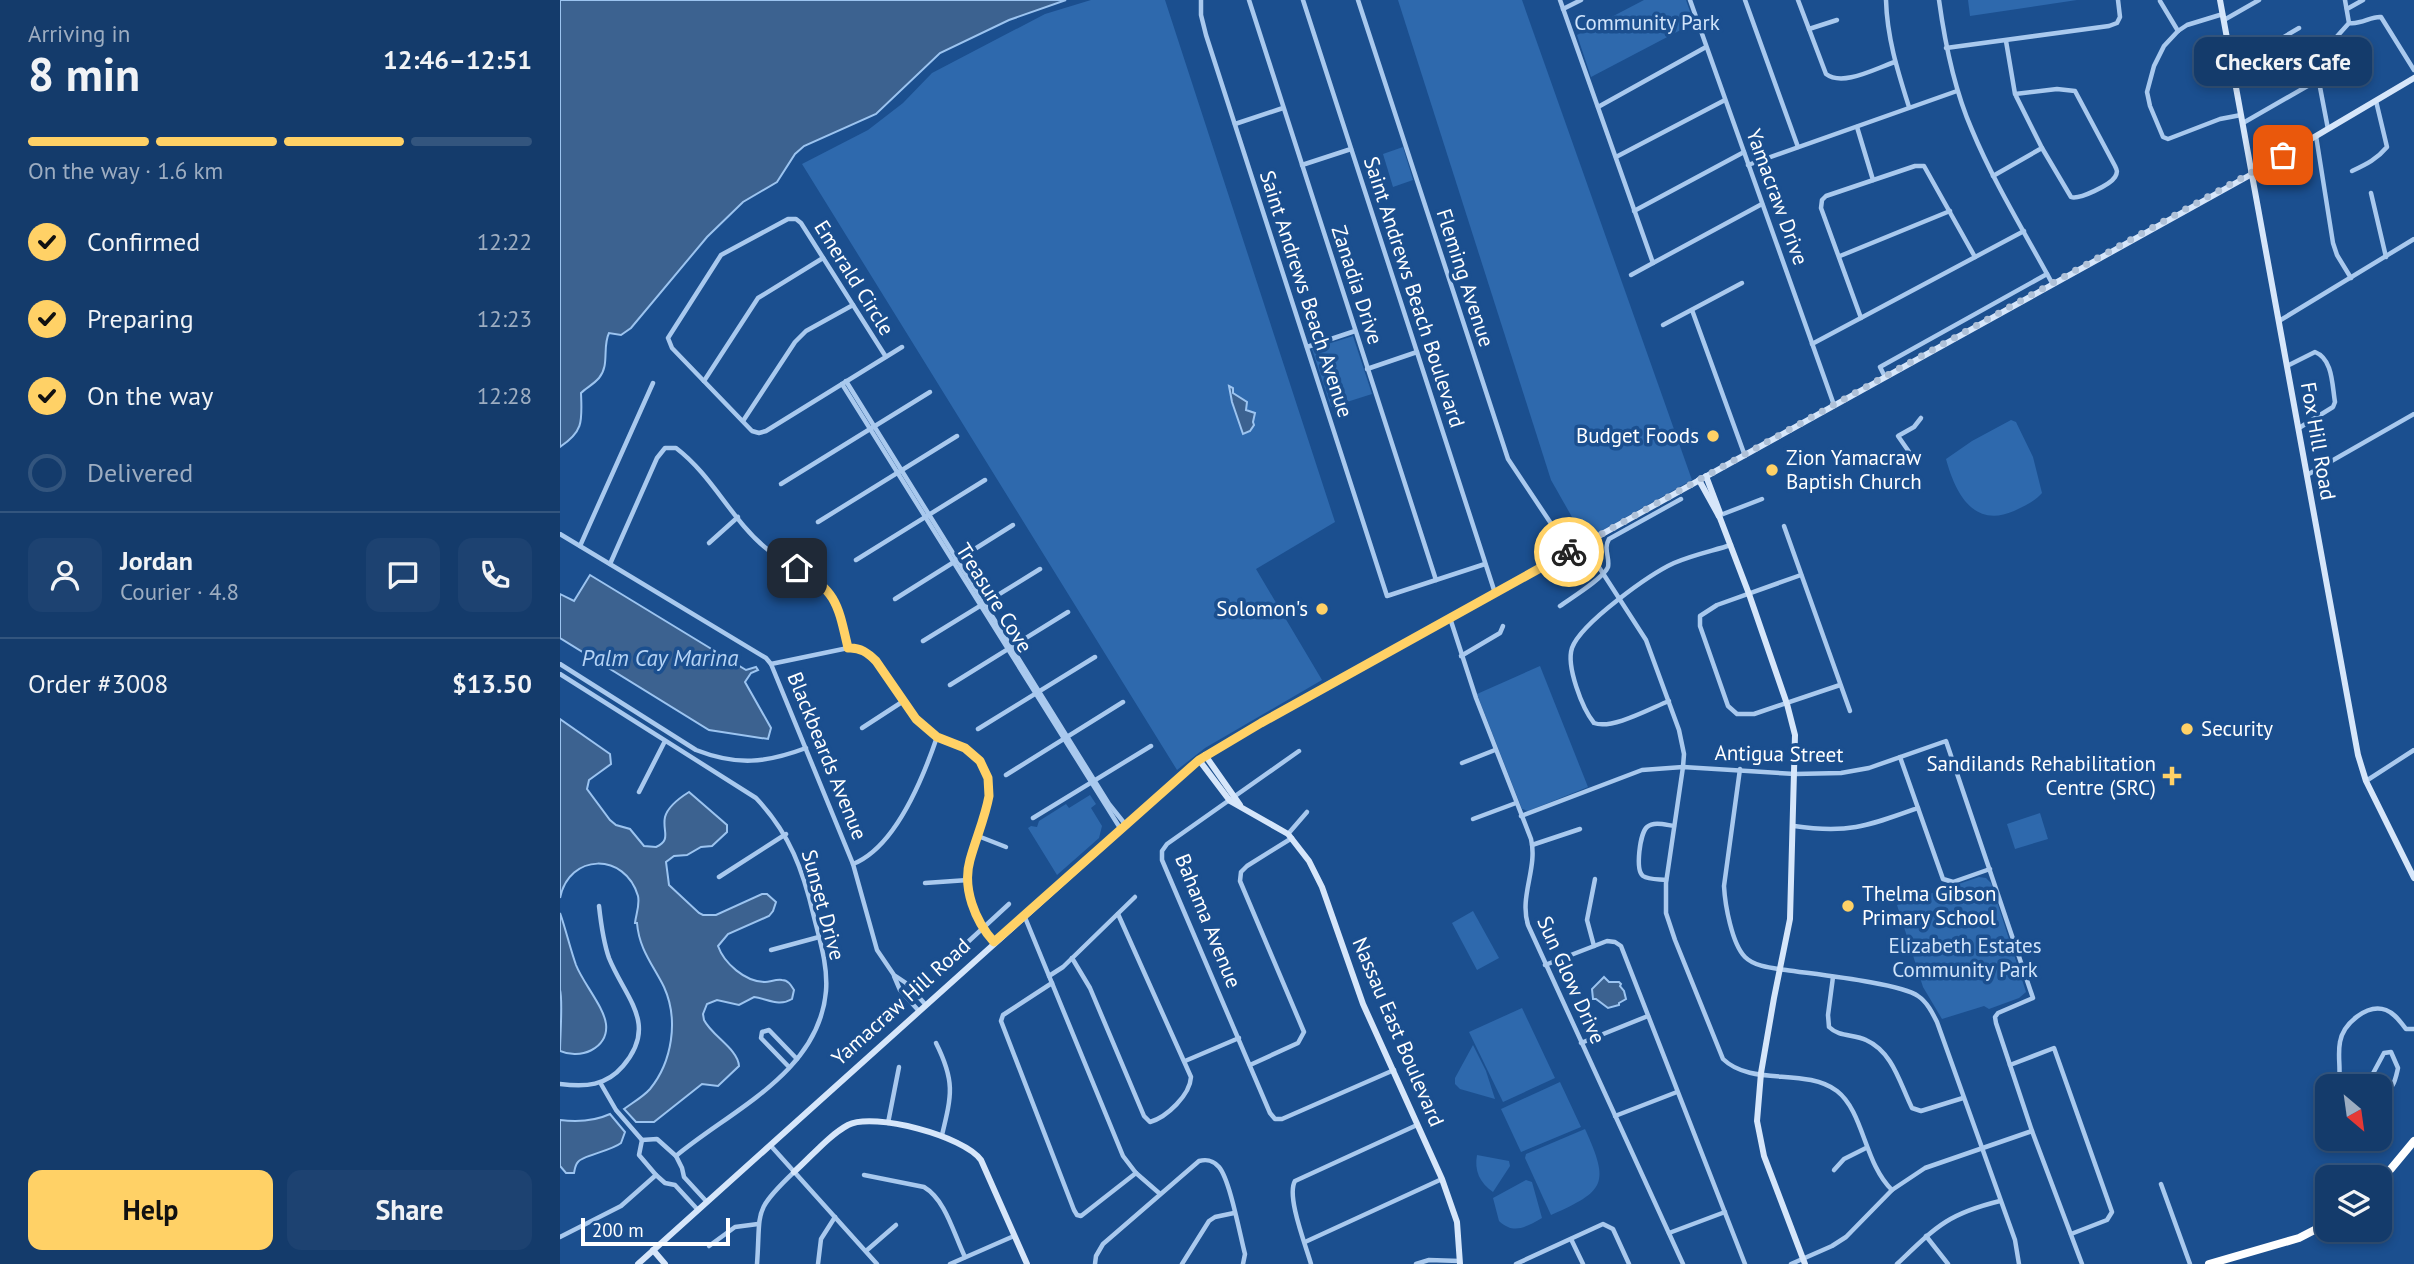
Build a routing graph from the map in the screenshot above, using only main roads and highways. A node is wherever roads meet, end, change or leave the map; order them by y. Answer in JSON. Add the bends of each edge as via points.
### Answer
{"nodes":[{"id":1,"x":2220,"y":0,"type":"edge"},
{"id":2,"x":2414,"y":78,"type":"edge"},
{"id":3,"x":2249,"y":156,"type":"junction"},
{"id":4,"x":2267,"y":164,"type":"junction"},
{"id":5,"x":2252,"y":174,"type":"junction"},
{"id":6,"x":2230,"y":186,"type":"junction"},
{"id":7,"x":2256,"y":196,"type":"junction"},
{"id":8,"x":1703,"y":478,"type":"junction"},
{"id":9,"x":1205,"y":755,"type":"junction"},
{"id":10,"x":1199,"y":760,"type":"junction"},
{"id":11,"x":1232,"y":799,"type":"junction"},
{"id":12,"x":2414,"y":878,"type":"edge"},
{"id":13,"x":2412,"y":1145,"type":"edge"},
{"id":14,"x":2392,"y":1168,"type":"edge"},
{"id":15,"x":794,"y":1172,"type":"road end"},
{"id":16,"x":2315,"y":1230,"type":"edge"},
{"id":17,"x":653,"y":1250,"type":"junction"},
{"id":18,"x":1804,"y":1261,"type":"edge"},
{"id":19,"x":1460,"y":1262,"type":"edge"},
{"id":20,"x":638,"y":1264,"type":"edge"},
{"id":21,"x":665,"y":1264,"type":"edge"},
{"id":22,"x":1027,"y":1264,"type":"edge"},
{"id":23,"x":2209,"y":1264,"type":"edge"}],
"edges":[{"from":1,"to":3,"type":"main road","name":"Fox Hill Road"},
{"from":2,"to":4,"type":"main road","name":"Yamacraw Hill Road"},
{"from":3,"to":4,"type":"main road","via":[[2254,163]]},
{"from":3,"to":5,"type":"main road","name":"Fox Hill Road"},
{"from":4,"to":5,"type":"main road","name":"Yamacraw Hill Road"},
{"from":5,"to":6,"type":"main road","name":"Yamacraw Hill Road"},
{"from":5,"to":7,"type":"main road","name":"Fox Hill Road"},
{"from":6,"to":7,"type":"main road","via":[[2244,184]]},
{"from":6,"to":8,"type":"main road","name":"Yamacraw Hill Road"},
{"from":7,"to":12,"type":"main road","name":"Fox Hill Road","via":[[2358,755]]},
{"from":8,"to":9,"type":"main road","name":"Yamacraw Hill Road"},
{"from":8,"to":18,"type":"main road","via":[[1749,594],[1795,736],[1790,919],[1761,1073],[1757,1121],[1770,1174]]},
{"from":9,"to":10,"type":"main road","name":"Yamacraw Hill Road"},
{"from":9,"to":11,"type":"main road","name":"Nassau East Boulevard"},
{"from":10,"to":11,"type":"main road","name":"Nassau East Boulevard"},
{"from":10,"to":17,"type":"main road","name":"Yamacraw Hill Road"},
{"from":11,"to":19,"type":"main road","name":"Nassau East Boulevard","via":[[1291,836],[1322,887],[1363,1004],[1442,1179],[1457,1222]]},
{"from":13,"to":14,"type":"highway"},
{"from":15,"to":22,"type":"main road","via":[[846,1126],[866,1121],[888,1123],[942,1135],[978,1155]]},
{"from":16,"to":23,"type":"highway"},
{"from":17,"to":20,"type":"main road","name":"Yamacraw Hill Road"},
{"from":17,"to":21,"type":"main road"}]}
